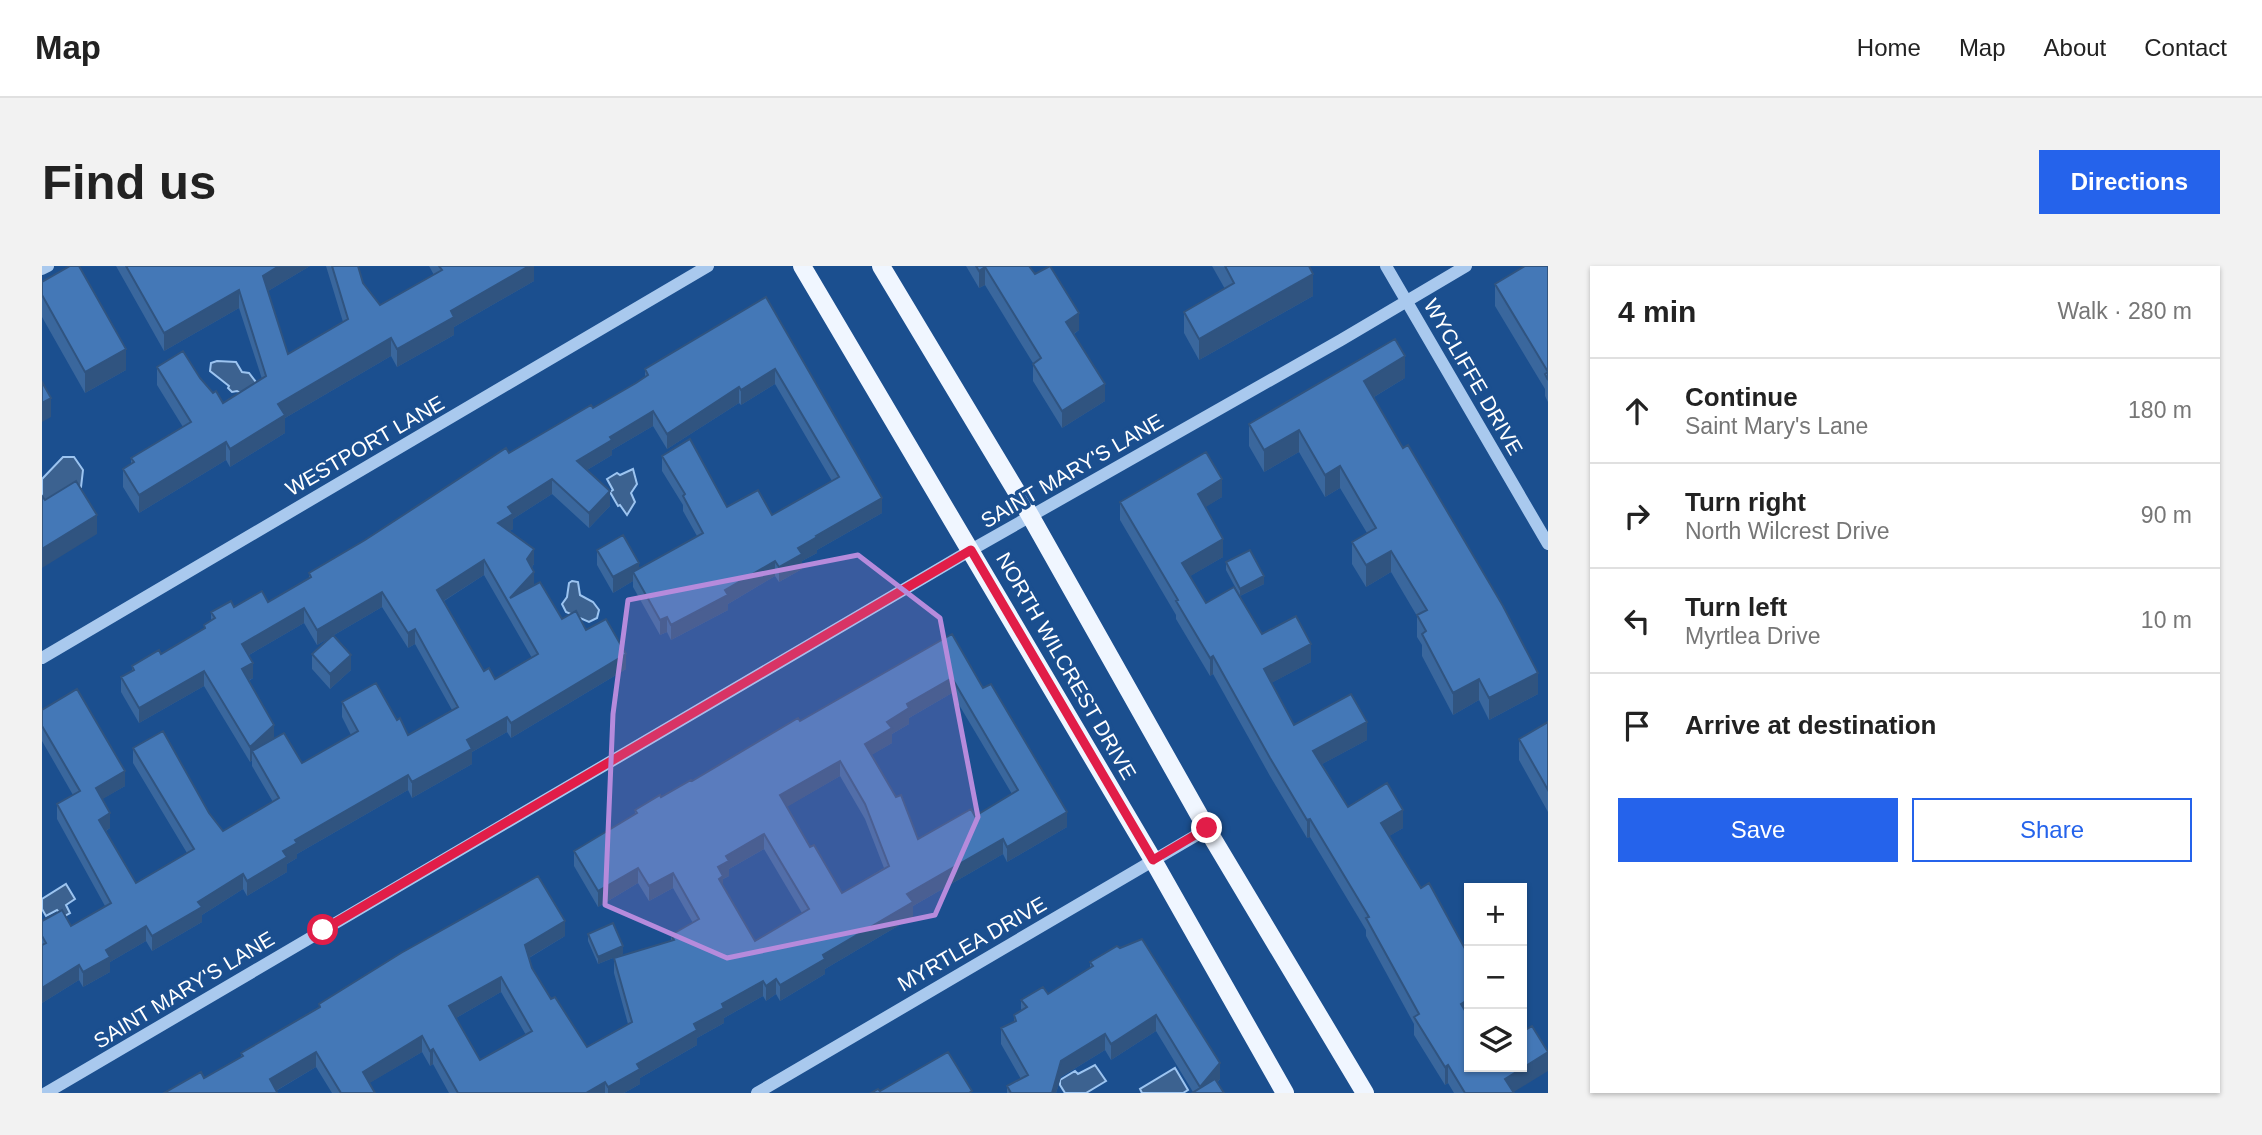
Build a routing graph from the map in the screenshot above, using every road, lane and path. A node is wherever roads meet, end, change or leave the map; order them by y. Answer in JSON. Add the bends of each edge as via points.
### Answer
{"nodes":[{"id":1,"x":48,"y":266,"type":"edge"},
{"id":2,"x":708,"y":266,"type":"edge"},
{"id":3,"x":802,"y":266,"type":"edge"},
{"id":4,"x":881,"y":266,"type":"edge"},
{"id":5,"x":1386,"y":266,"type":"edge"},
{"id":6,"x":1466,"y":266,"type":"edge"},
{"id":7,"x":42,"y":269,"type":"edge"},
{"id":8,"x":1406,"y":301,"type":"junction"},
{"id":9,"x":1031,"y":516,"type":"junction"},
{"id":10,"x":1548,"y":544,"type":"edge"},
{"id":11,"x":971,"y":550,"type":"junction"},
{"id":12,"x":42,"y":658,"type":"edge"},
{"id":13,"x":1207,"y":828,"type":"junction"},
{"id":14,"x":1153,"y":860,"type":"junction"},
{"id":15,"x":46,"y":1093,"type":"edge"},
{"id":16,"x":757,"y":1093,"type":"edge"},
{"id":17,"x":1285,"y":1093,"type":"edge"},
{"id":18,"x":1365,"y":1093,"type":"edge"}],
"edges":[{"from":1,"to":7,"type":"street"},
{"from":2,"to":12,"type":"street","name":"WESTPORT LANE"},
{"from":3,"to":11,"type":"main road","name":"NORTH WILCREST DRIVE"},
{"from":4,"to":9,"type":"main road","name":"NORTH WILCREST DRIVE"},
{"from":5,"to":8,"type":"street","name":"WYCLIFFE DRIVE"},
{"from":6,"to":8,"type":"street","name":"SAINT MARY'S LANE"},
{"from":8,"to":9,"type":"street","name":"SAINT MARY'S LANE"},
{"from":8,"to":10,"type":"street","name":"WYCLIFFE DRIVE"},
{"from":9,"to":11,"type":"street","name":"SAINT MARY'S LANE"},
{"from":9,"to":13,"type":"main road","name":"NORTH WILCREST DRIVE"},
{"from":11,"to":14,"type":"main road","name":"NORTH WILCREST DRIVE"},
{"from":11,"to":15,"type":"street","name":"SAINT MARY'S LANE"},
{"from":13,"to":14,"type":"street","name":"MYRTLEA DRIVE"},
{"from":13,"to":18,"type":"main road","name":"NORTH WILCREST DRIVE"},
{"from":14,"to":16,"type":"street","name":"MYRTLEA DRIVE"},
{"from":14,"to":17,"type":"main road","name":"NORTH WILCREST DRIVE"}]}
